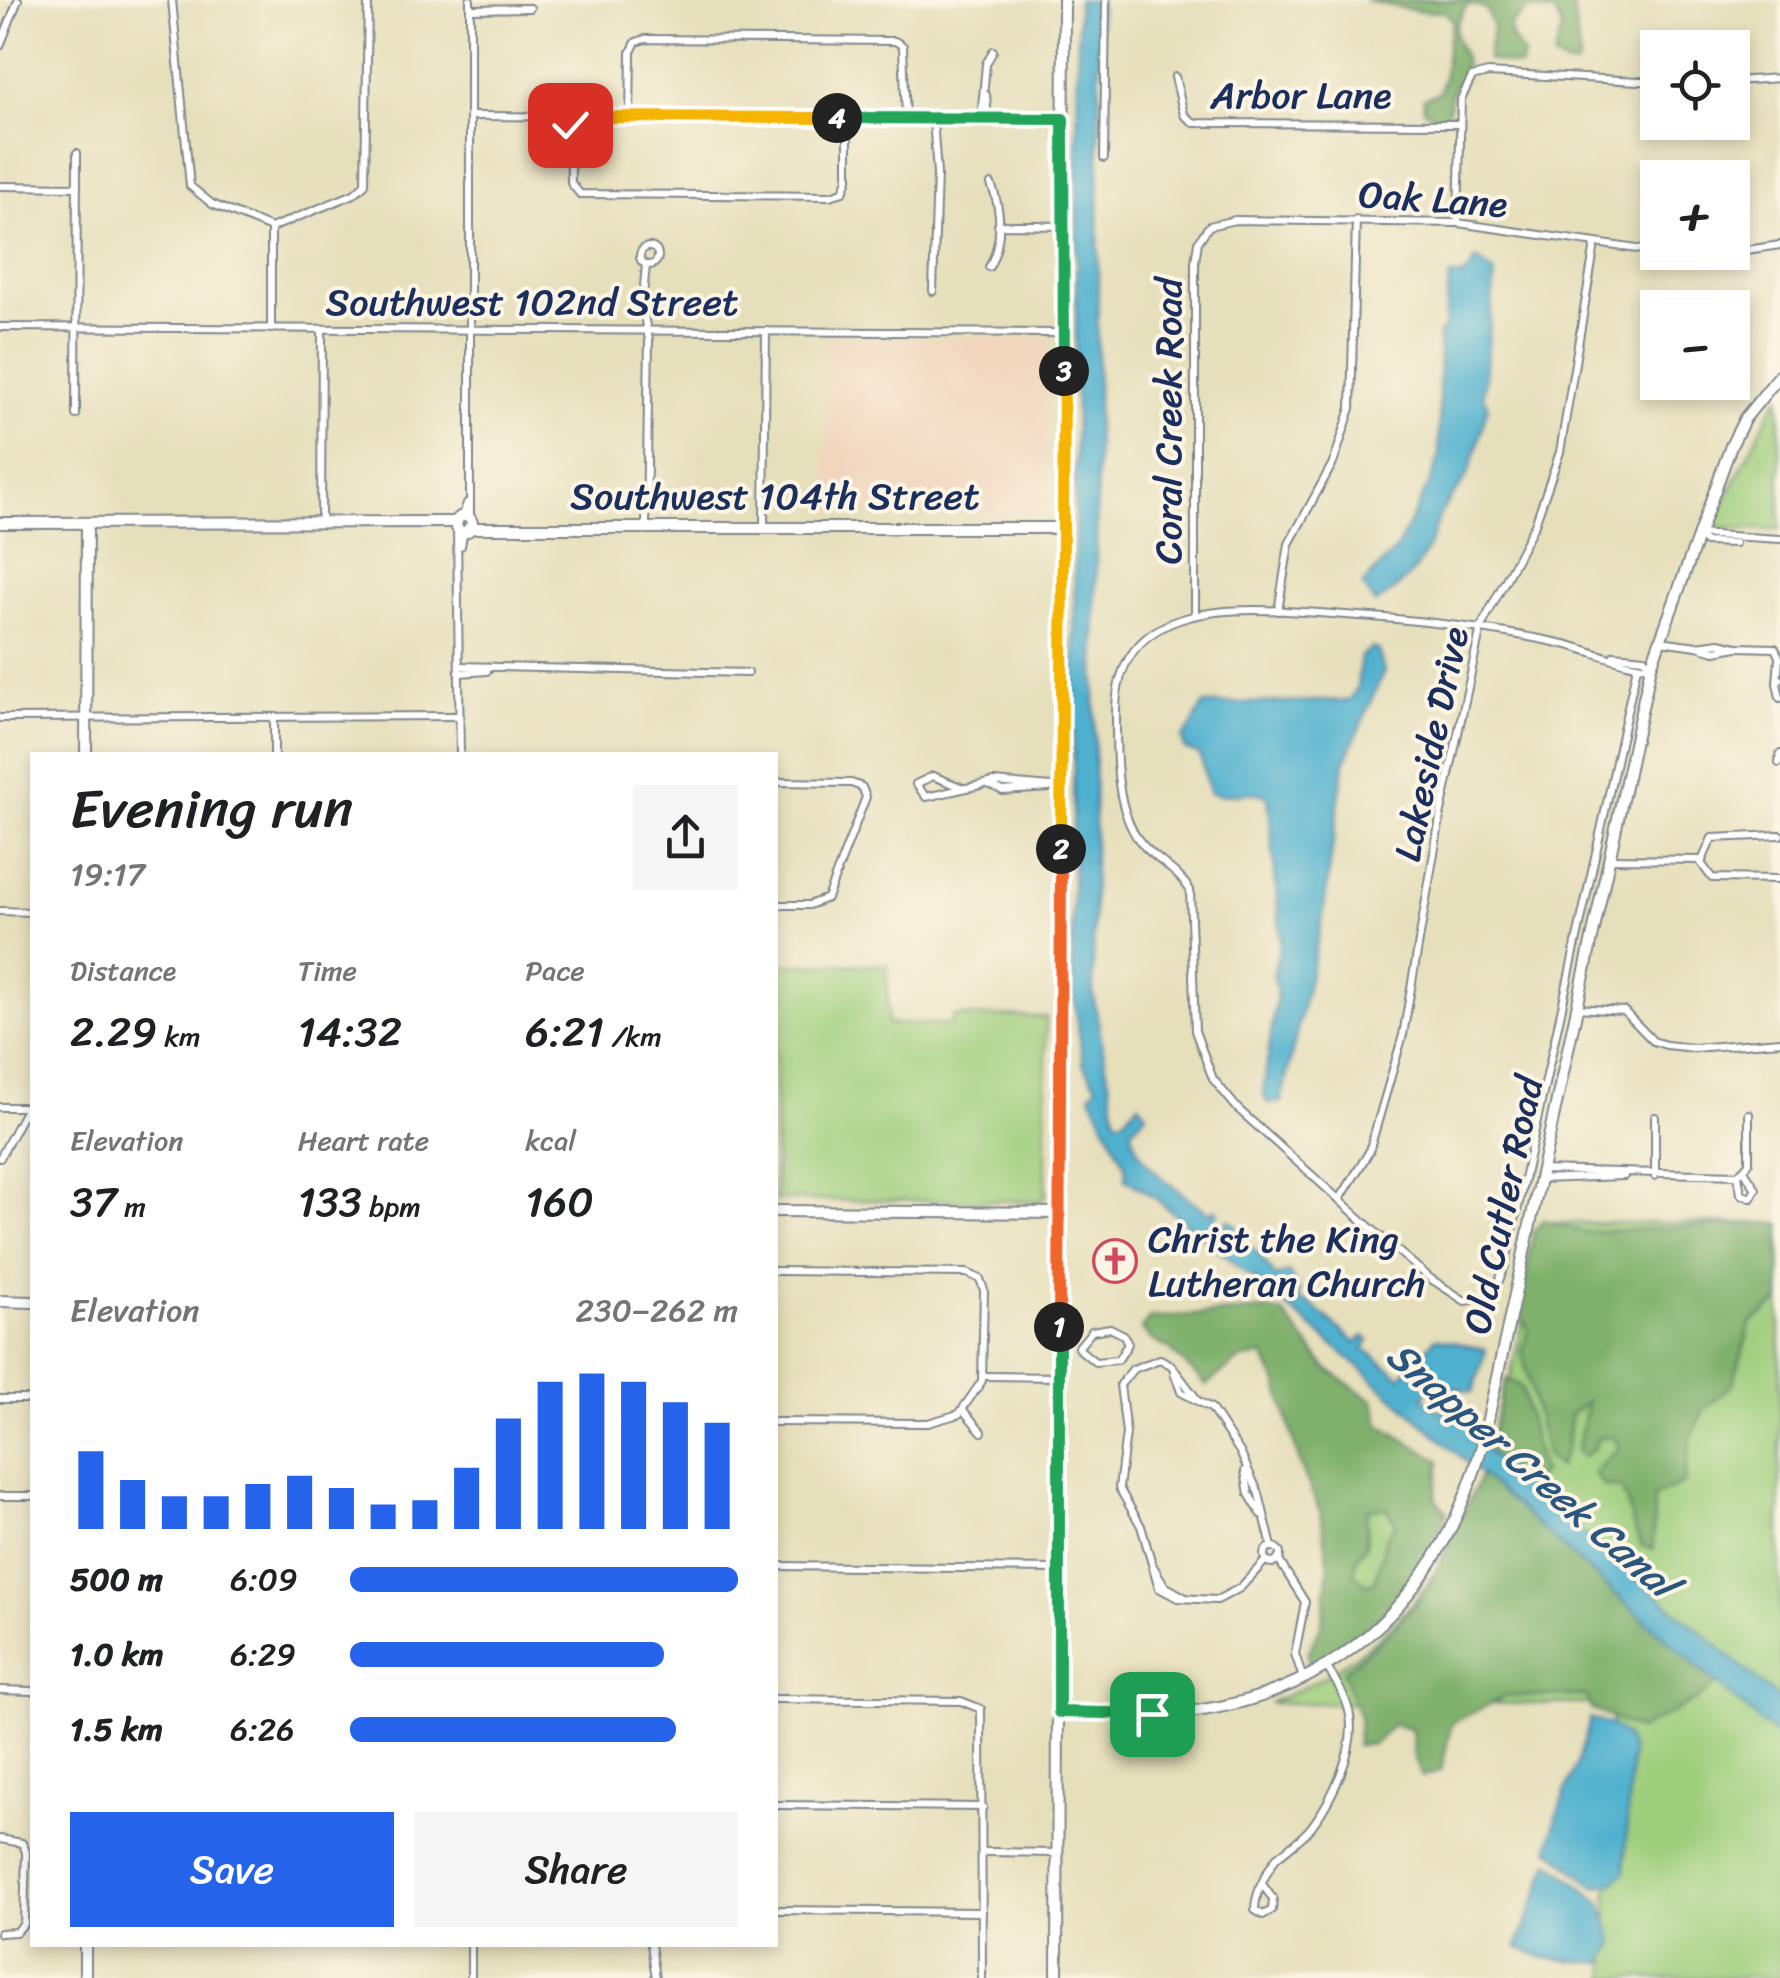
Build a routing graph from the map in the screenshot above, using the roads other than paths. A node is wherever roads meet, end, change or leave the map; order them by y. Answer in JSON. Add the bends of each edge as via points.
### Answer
{"nodes":[{"id":1,"x":18,"y":0,"type":"edge"},
{"id":2,"x":172,"y":0,"type":"edge"},
{"id":3,"x":368,"y":0,"type":"edge"},
{"id":4,"x":1064,"y":0,"type":"edge"},
{"id":5,"x":1106,"y":0,"type":"edge"},
{"id":6,"x":470,"y":5,"type":"edge"},
{"id":7,"x":530,"y":8,"type":"dead end"},
{"id":8,"x":0,"y":46,"type":"edge"},
{"id":9,"x":993,"y":51,"type":"dead end"},
{"id":10,"x":1174,"y":77,"type":"dead end"},
{"id":11,"x":1780,"y":78,"type":"edge"},
{"id":12,"x":1750,"y":79,"type":"edge"},
{"id":13,"x":1640,"y":81,"type":"edge"},
{"id":14,"x":470,"y":116,"type":"junction"},
{"id":15,"x":570,"y":117,"type":"junction"},
{"id":16,"x":630,"y":118,"type":"junction"},
{"id":17,"x":848,"y":118,"type":"junction"},
{"id":18,"x":906,"y":119,"type":"junction"},
{"id":19,"x":936,"y":119,"type":"junction"},
{"id":20,"x":985,"y":119,"type":"junction"},
{"id":21,"x":1063,"y":119,"type":"junction"},
{"id":22,"x":1460,"y":124,"type":"junction"},
{"id":23,"x":77,"y":152,"type":"dead end"},
{"id":24,"x":1104,"y":158,"type":"dead end"},
{"id":25,"x":991,"y":184,"type":"dead end"},
{"id":26,"x":0,"y":186,"type":"edge"},
{"id":27,"x":77,"y":187,"type":"junction"},
{"id":28,"x":1356,"y":220,"type":"junction"},
{"id":29,"x":1458,"y":223,"type":"junction"},
{"id":30,"x":998,"y":224,"type":"junction"},
{"id":31,"x":1063,"y":226,"type":"junction"},
{"id":32,"x":271,"y":228,"type":"junction"},
{"id":33,"x":1206,"y":229,"type":"joint"},
{"id":34,"x":1595,"y":244,"type":"junction"},
{"id":35,"x":1780,"y":245,"type":"edge"},
{"id":36,"x":1640,"y":250,"type":"edge"},
{"id":37,"x":1750,"y":250,"type":"edge"},
{"id":38,"x":646,"y":264,"type":"dead end"},
{"id":39,"x":989,"y":267,"type":"dead end"},
{"id":40,"x":933,"y":292,"type":"dead end"},
{"id":41,"x":0,"y":327,"type":"edge"},
{"id":42,"x":76,"y":327,"type":"junction"},
{"id":43,"x":271,"y":329,"type":"junction"},
{"id":44,"x":322,"y":329,"type":"junction"},
{"id":45,"x":468,"y":330,"type":"junction"},
{"id":46,"x":646,"y":330,"type":"junction"},
{"id":47,"x":766,"y":331,"type":"junction"},
{"id":48,"x":1064,"y":333,"type":"junction"},
{"id":49,"x":1780,"y":375,"type":"edge"},
{"id":50,"x":76,"y":415,"type":"dead end"},
{"id":51,"x":0,"y":523,"type":"edge"},
{"id":52,"x":87,"y":524,"type":"junction"},
{"id":53,"x":321,"y":525,"type":"junction"},
{"id":54,"x":463,"y":525,"type":"junction"},
{"id":55,"x":646,"y":526,"type":"junction"},
{"id":56,"x":764,"y":526,"type":"junction"},
{"id":57,"x":1063,"y":528,"type":"junction"},
{"id":58,"x":1697,"y":534,"type":"junction"},
{"id":59,"x":1755,"y":538,"type":"junction"},
{"id":60,"x":1780,"y":539,"type":"edge"},
{"id":61,"x":1278,"y":611,"type":"junction"},
{"id":62,"x":1195,"y":615,"type":"junction"},
{"id":63,"x":1481,"y":627,"type":"junction"},
{"id":64,"x":1659,"y":641,"type":"junction"},
{"id":65,"x":1614,"y":655,"type":"junction"},
{"id":66,"x":1780,"y":658,"type":"edge"},
{"id":67,"x":1638,"y":666,"type":"junction"},
{"id":68,"x":1651,"y":666,"type":"junction"},
{"id":69,"x":460,"y":670,"type":"junction"},
{"id":70,"x":748,"y":673,"type":"dead end"},
{"id":71,"x":1778,"y":681,"type":"edge"},
{"id":72,"x":1780,"y":698,"type":"edge"},
{"id":73,"x":460,"y":716,"type":"junction"},
{"id":74,"x":0,"y":718,"type":"edge"},
{"id":75,"x":86,"y":718,"type":"junction"},
{"id":76,"x":274,"y":718,"type":"junction"},
{"id":77,"x":86,"y":752,"type":"edge"},
{"id":78,"x":274,"y":752,"type":"edge"},
{"id":79,"x":460,"y":752,"type":"edge"},
{"id":80,"x":1780,"y":754,"type":"edge"},
{"id":81,"x":1779,"y":762,"type":"edge"},
{"id":82,"x":778,"y":782,"type":"edge"},
{"id":83,"x":1056,"y":787,"type":"junction"},
{"id":84,"x":963,"y":788,"type":"junction"},
{"id":85,"x":1780,"y":834,"type":"edge"},
{"id":86,"x":1608,"y":860,"type":"junction"},
{"id":87,"x":1701,"y":860,"type":"junction"},
{"id":88,"x":1780,"y":879,"type":"edge"},
{"id":89,"x":778,"y":905,"type":"edge"},
{"id":90,"x":0,"y":911,"type":"edge"},
{"id":91,"x":30,"y":912,"type":"edge"},
{"id":92,"x":1575,"y":1008,"type":"junction"},
{"id":93,"x":1780,"y":1041,"type":"edge"},
{"id":94,"x":0,"y":1107,"type":"edge"},
{"id":95,"x":30,"y":1107,"type":"edge"},
{"id":96,"x":1749,"y":1114,"type":"dead end"},
{"id":97,"x":1654,"y":1117,"type":"dead end"},
{"id":98,"x":0,"y":1158,"type":"edge"},
{"id":99,"x":1540,"y":1174,"type":"junction"},
{"id":100,"x":1656,"y":1176,"type":"junction"},
{"id":101,"x":1340,"y":1199,"type":"junction"},
{"id":102,"x":778,"y":1211,"type":"edge"},
{"id":103,"x":1061,"y":1214,"type":"junction"},
{"id":104,"x":778,"y":1272,"type":"edge"},
{"id":105,"x":0,"y":1301,"type":"edge"},
{"id":106,"x":30,"y":1302,"type":"edge"},
{"id":107,"x":1058,"y":1348,"type":"junction"},
{"id":108,"x":1078,"y":1348,"type":"junction"},
{"id":109,"x":1122,"y":1358,"type":"junction"},
{"id":110,"x":1133,"y":1369,"type":"junction"},
{"id":111,"x":983,"y":1376,"type":"junction"},
{"id":112,"x":1058,"y":1377,"type":"junction"},
{"id":113,"x":0,"y":1399,"type":"edge"},
{"id":114,"x":30,"y":1399,"type":"edge"},
{"id":115,"x":964,"y":1410,"type":"junction"},
{"id":116,"x":778,"y":1422,"type":"edge"},
{"id":117,"x":982,"y":1432,"type":"dead end"},
{"id":118,"x":0,"y":1496,"type":"edge"},
{"id":119,"x":30,"y":1496,"type":"edge"},
{"id":120,"x":1272,"y":1547,"type":"junction"},
{"id":121,"x":1278,"y":1559,"type":"junction"},
{"id":122,"x":1266,"y":1560,"type":"junction"},
{"id":123,"x":778,"y":1566,"type":"edge"},
{"id":124,"x":1059,"y":1569,"type":"junction"},
{"id":125,"x":1326,"y":1666,"type":"junction"},
{"id":126,"x":1303,"y":1678,"type":"junction"},
{"id":127,"x":0,"y":1690,"type":"edge"},
{"id":128,"x":30,"y":1691,"type":"edge"},
{"id":129,"x":778,"y":1699,"type":"edge"},
{"id":130,"x":1059,"y":1712,"type":"junction"},
{"id":131,"x":778,"y":1805,"type":"edge"},
{"id":132,"x":983,"y":1807,"type":"junction"},
{"id":133,"x":0,"y":1839,"type":"edge"},
{"id":134,"x":983,"y":1852,"type":"junction"},
{"id":135,"x":1059,"y":1853,"type":"junction"},
{"id":136,"x":29,"y":1881,"type":"edge"},
{"id":137,"x":1262,"y":1884,"type":"dead end"},
{"id":138,"x":29,"y":1892,"type":"edge"},
{"id":139,"x":778,"y":1910,"type":"edge"},
{"id":140,"x":982,"y":1912,"type":"junction"},
{"id":141,"x":0,"y":1933,"type":"edge"},
{"id":142,"x":85,"y":1947,"type":"edge"},
{"id":143,"x":471,"y":1947,"type":"edge"},
{"id":144,"x":651,"y":1947,"type":"edge"},
{"id":145,"x":85,"y":1978,"type":"edge"},
{"id":146,"x":470,"y":1978,"type":"edge"},
{"id":147,"x":656,"y":1978,"type":"edge"},
{"id":148,"x":982,"y":1978,"type":"edge"},
{"id":149,"x":1057,"y":1978,"type":"edge"}],
"edges":[{"from":1,"to":8,"type":"street"},
{"from":2,"to":32,"type":"street","via":[[190,186],[212,204]]},
{"from":3,"to":32,"type":"street","via":[[365,184]]},
{"from":4,"to":21,"type":"main road"},
{"from":5,"to":24,"type":"street"},
{"from":6,"to":7,"type":"street"},
{"from":6,"to":14,"type":"street"},
{"from":9,"to":20,"type":"street","via":[[986,64]]},
{"from":10,"to":22,"type":"street","name":"Arbor Lane","via":[[1184,115],[1194,123]]},
{"from":11,"to":12,"type":"street"},
{"from":13,"to":22,"type":"street","via":[[1492,73],[1469,79]]},
{"from":14,"to":15,"type":"street"},
{"from":14,"to":45,"type":"street"},
{"from":15,"to":16,"type":"street"},
{"from":15,"to":17,"type":"street","via":[[574,191],[812,196],[843,192]]},
{"from":16,"to":17,"type":"street"},
{"from":16,"to":18,"type":"street","via":[[634,44],[646,39],[891,40],[904,46]]},
{"from":17,"to":18,"type":"street"},
{"from":18,"to":19,"type":"street"},
{"from":19,"to":20,"type":"street"},
{"from":19,"to":40,"type":"street"},
{"from":20,"to":21,"type":"street"},
{"from":21,"to":31,"type":"main road"},
{"from":22,"to":29,"type":"street"},
{"from":23,"to":27,"type":"street"},
{"from":25,"to":30,"type":"street"},
{"from":26,"to":27,"type":"street"},
{"from":27,"to":42,"type":"street"},
{"from":28,"to":29,"type":"street","name":"Oak Lane"},
{"from":28,"to":33,"type":"street","name":"Oak Lane","via":[[1235,220]]},
{"from":28,"to":61,"type":"street","via":[[1351,408],[1330,469],[1289,544]]},
{"from":29,"to":34,"type":"street","name":"Oak Lane"},
{"from":30,"to":31,"type":"street"},
{"from":30,"to":39,"type":"street"},
{"from":31,"to":48,"type":"main road"},
{"from":32,"to":43,"type":"street"},
{"from":33,"to":62,"type":"street","name":"Coral Creek Road","via":[[1195,262]]},
{"from":34,"to":36,"type":"street","name":"Oak Lane"},
{"from":34,"to":63,"type":"street","name":"Lakeside Drive","via":[[1557,462],[1530,534]]},
{"from":35,"to":37,"type":"street","name":"Oak Lane"},
{"from":38,"to":46,"type":"street"},
{"from":41,"to":42,"type":"street","name":"Southwest 102nd Street"},
{"from":42,"to":43,"type":"street","name":"Southwest 102nd Street"},
{"from":42,"to":50,"type":"street"},
{"from":43,"to":44,"type":"street","name":"Southwest 102nd Street"},
{"from":44,"to":45,"type":"street","name":"Southwest 102nd Street"},
{"from":44,"to":53,"type":"street"},
{"from":45,"to":46,"type":"street","name":"Southwest 102nd Street"},
{"from":45,"to":54,"type":"street"},
{"from":46,"to":47,"type":"street","name":"Southwest 102nd Street"},
{"from":46,"to":55,"type":"street"},
{"from":47,"to":48,"type":"street","name":"Southwest 102nd Street"},
{"from":47,"to":56,"type":"street"},
{"from":48,"to":57,"type":"main road"},
{"from":49,"to":58,"type":"main road","name":"Old Cutler Road","via":[[1738,430]]},
{"from":51,"to":52,"type":"main road","name":"Southwest 104th Street"},
{"from":52,"to":53,"type":"main road","name":"Southwest 104th Street"},
{"from":52,"to":75,"type":"main road"},
{"from":53,"to":54,"type":"main road","name":"Southwest 104th Street"},
{"from":54,"to":55,"type":"main road","name":"Southwest 104th Street"},
{"from":54,"to":69,"type":"street"},
{"from":55,"to":56,"type":"main road","name":"Southwest 104th Street"},
{"from":56,"to":57,"type":"main road","name":"Southwest 104th Street"},
{"from":57,"to":83,"type":"main road"},
{"from":58,"to":59,"type":"street"},
{"from":58,"to":59,"type":"street","via":[[1706,542]]},
{"from":58,"to":64,"type":"main road","name":"Old Cutler Road"},
{"from":59,"to":60,"type":"street"},
{"from":61,"to":62,"type":"street"},
{"from":61,"to":63,"type":"street"},
{"from":62,"to":101,"type":"street","via":[[1150,636],[1122,670],[1116,723],[1125,814],[1142,844],[1191,894],[1194,1024],[1213,1080]]},
{"from":63,"to":65,"type":"street"},
{"from":63,"to":101,"type":"street","name":"Lakeside Drive","via":[[1403,1035],[1369,1152]]},
{"from":64,"to":66,"type":"street","via":[[1716,651],[1775,648]]},
{"from":64,"to":68,"type":"main road","name":"Old Cutler Road"},
{"from":65,"to":67,"type":"street"},
{"from":65,"to":68,"type":"street","via":[[1644,658]]},
{"from":66,"to":71,"type":"street"},
{"from":67,"to":68,"type":"street"},
{"from":67,"to":101,"type":"street","name":"Old Cutler Road","via":[[1497,1288],[1486,1300],[1451,1293]]},
{"from":68,"to":86,"type":"main road","name":"Old Cutler Road"},
{"from":69,"to":70,"type":"street"},
{"from":69,"to":73,"type":"street"},
{"from":71,"to":72,"type":"street"},
{"from":73,"to":76,"type":"street"},
{"from":73,"to":79,"type":"street"},
{"from":74,"to":75,"type":"street"},
{"from":75,"to":76,"type":"street"},
{"from":75,"to":77,"type":"main road"},
{"from":76,"to":78,"type":"street"},
{"from":80,"to":81,"type":"street"},
{"from":82,"to":89,"type":"street","via":[[846,782],[862,787],[865,804],[829,894],[819,903]]},
{"from":83,"to":84,"type":"street"},
{"from":83,"to":103,"type":"main road"},
{"from":84,"to":84,"type":"street","via":[[933,776],[916,784],[926,798]]},
{"from":85,"to":87,"type":"street","via":[[1712,838]]},
{"from":86,"to":87,"type":"street"},
{"from":86,"to":92,"type":"main road","name":"Old Cutler Road"},
{"from":87,"to":88,"type":"street","via":[[1712,878]]},
{"from":90,"to":91,"type":"street"},
{"from":92,"to":93,"type":"street","via":[[1624,1011],[1653,1041],[1673,1046]]},
{"from":92,"to":99,"type":"main road","name":"Old Cutler Road"},
{"from":94,"to":95,"type":"street"},
{"from":95,"to":98,"type":"street"},
{"from":96,"to":100,"type":"street","via":[[1741,1174]]},
{"from":97,"to":100,"type":"street"},
{"from":99,"to":100,"type":"street"},
{"from":99,"to":125,"type":"main road","name":"Old Cutler Road","via":[[1483,1442],[1453,1529],[1414,1590]]},
{"from":102,"to":103,"type":"main road"},
{"from":103,"to":107,"type":"main road"},
{"from":104,"to":111,"type":"street","via":[[977,1276],[984,1290]]},
{"from":105,"to":106,"type":"main road"},
{"from":107,"to":108,"type":"street"},
{"from":107,"to":112,"type":"main road"},
{"from":108,"to":109,"type":"street","via":[[1100,1363]]},
{"from":108,"to":109,"type":"street","via":[[1092,1331],[1110,1328],[1127,1339]]},
{"from":109,"to":110,"type":"street"},
{"from":110,"to":120,"type":"street","via":[[1160,1359],[1174,1371],[1181,1392],[1214,1411],[1259,1494]]},
{"from":110,"to":122,"type":"street","via":[[1119,1388],[1126,1433],[1119,1488],[1162,1591],[1212,1600],[1230,1594]]},
{"from":111,"to":112,"type":"street"},
{"from":111,"to":115,"type":"street"},
{"from":112,"to":124,"type":"main road"},
{"from":113,"to":114,"type":"street"},
{"from":115,"to":116,"type":"street","via":[[928,1422]]},
{"from":115,"to":117,"type":"street"},
{"from":118,"to":119,"type":"street"},
{"from":120,"to":121,"type":"street"},
{"from":120,"to":122,"type":"street"},
{"from":121,"to":122,"type":"street"},
{"from":121,"to":126,"type":"street","via":[[1306,1605],[1296,1636]]},
{"from":123,"to":124,"type":"street"},
{"from":124,"to":130,"type":"main road"},
{"from":125,"to":126,"type":"main road","name":"Old Cutler Road"},
{"from":125,"to":137,"type":"street","via":[[1347,1703],[1348,1744],[1312,1826],[1276,1858]]},
{"from":126,"to":130,"type":"main road","name":"Old Cutler Road","via":[[1195,1711]]},
{"from":127,"to":128,"type":"street"},
{"from":129,"to":132,"type":"street","via":[[975,1704],[983,1718]]},
{"from":130,"to":135,"type":"main road"},
{"from":131,"to":132,"type":"street"},
{"from":132,"to":134,"type":"street"},
{"from":133,"to":136,"type":"street","via":[[22,1842]]},
{"from":134,"to":135,"type":"street"},
{"from":134,"to":140,"type":"street"},
{"from":135,"to":149,"type":"main road"},
{"from":136,"to":138,"type":"street"},
{"from":138,"to":141,"type":"street","via":[[20,1930]]},
{"from":139,"to":140,"type":"street"},
{"from":140,"to":148,"type":"street"},
{"from":142,"to":145,"type":"main road"},
{"from":143,"to":146,"type":"street"},
{"from":144,"to":147,"type":"street"}]}
